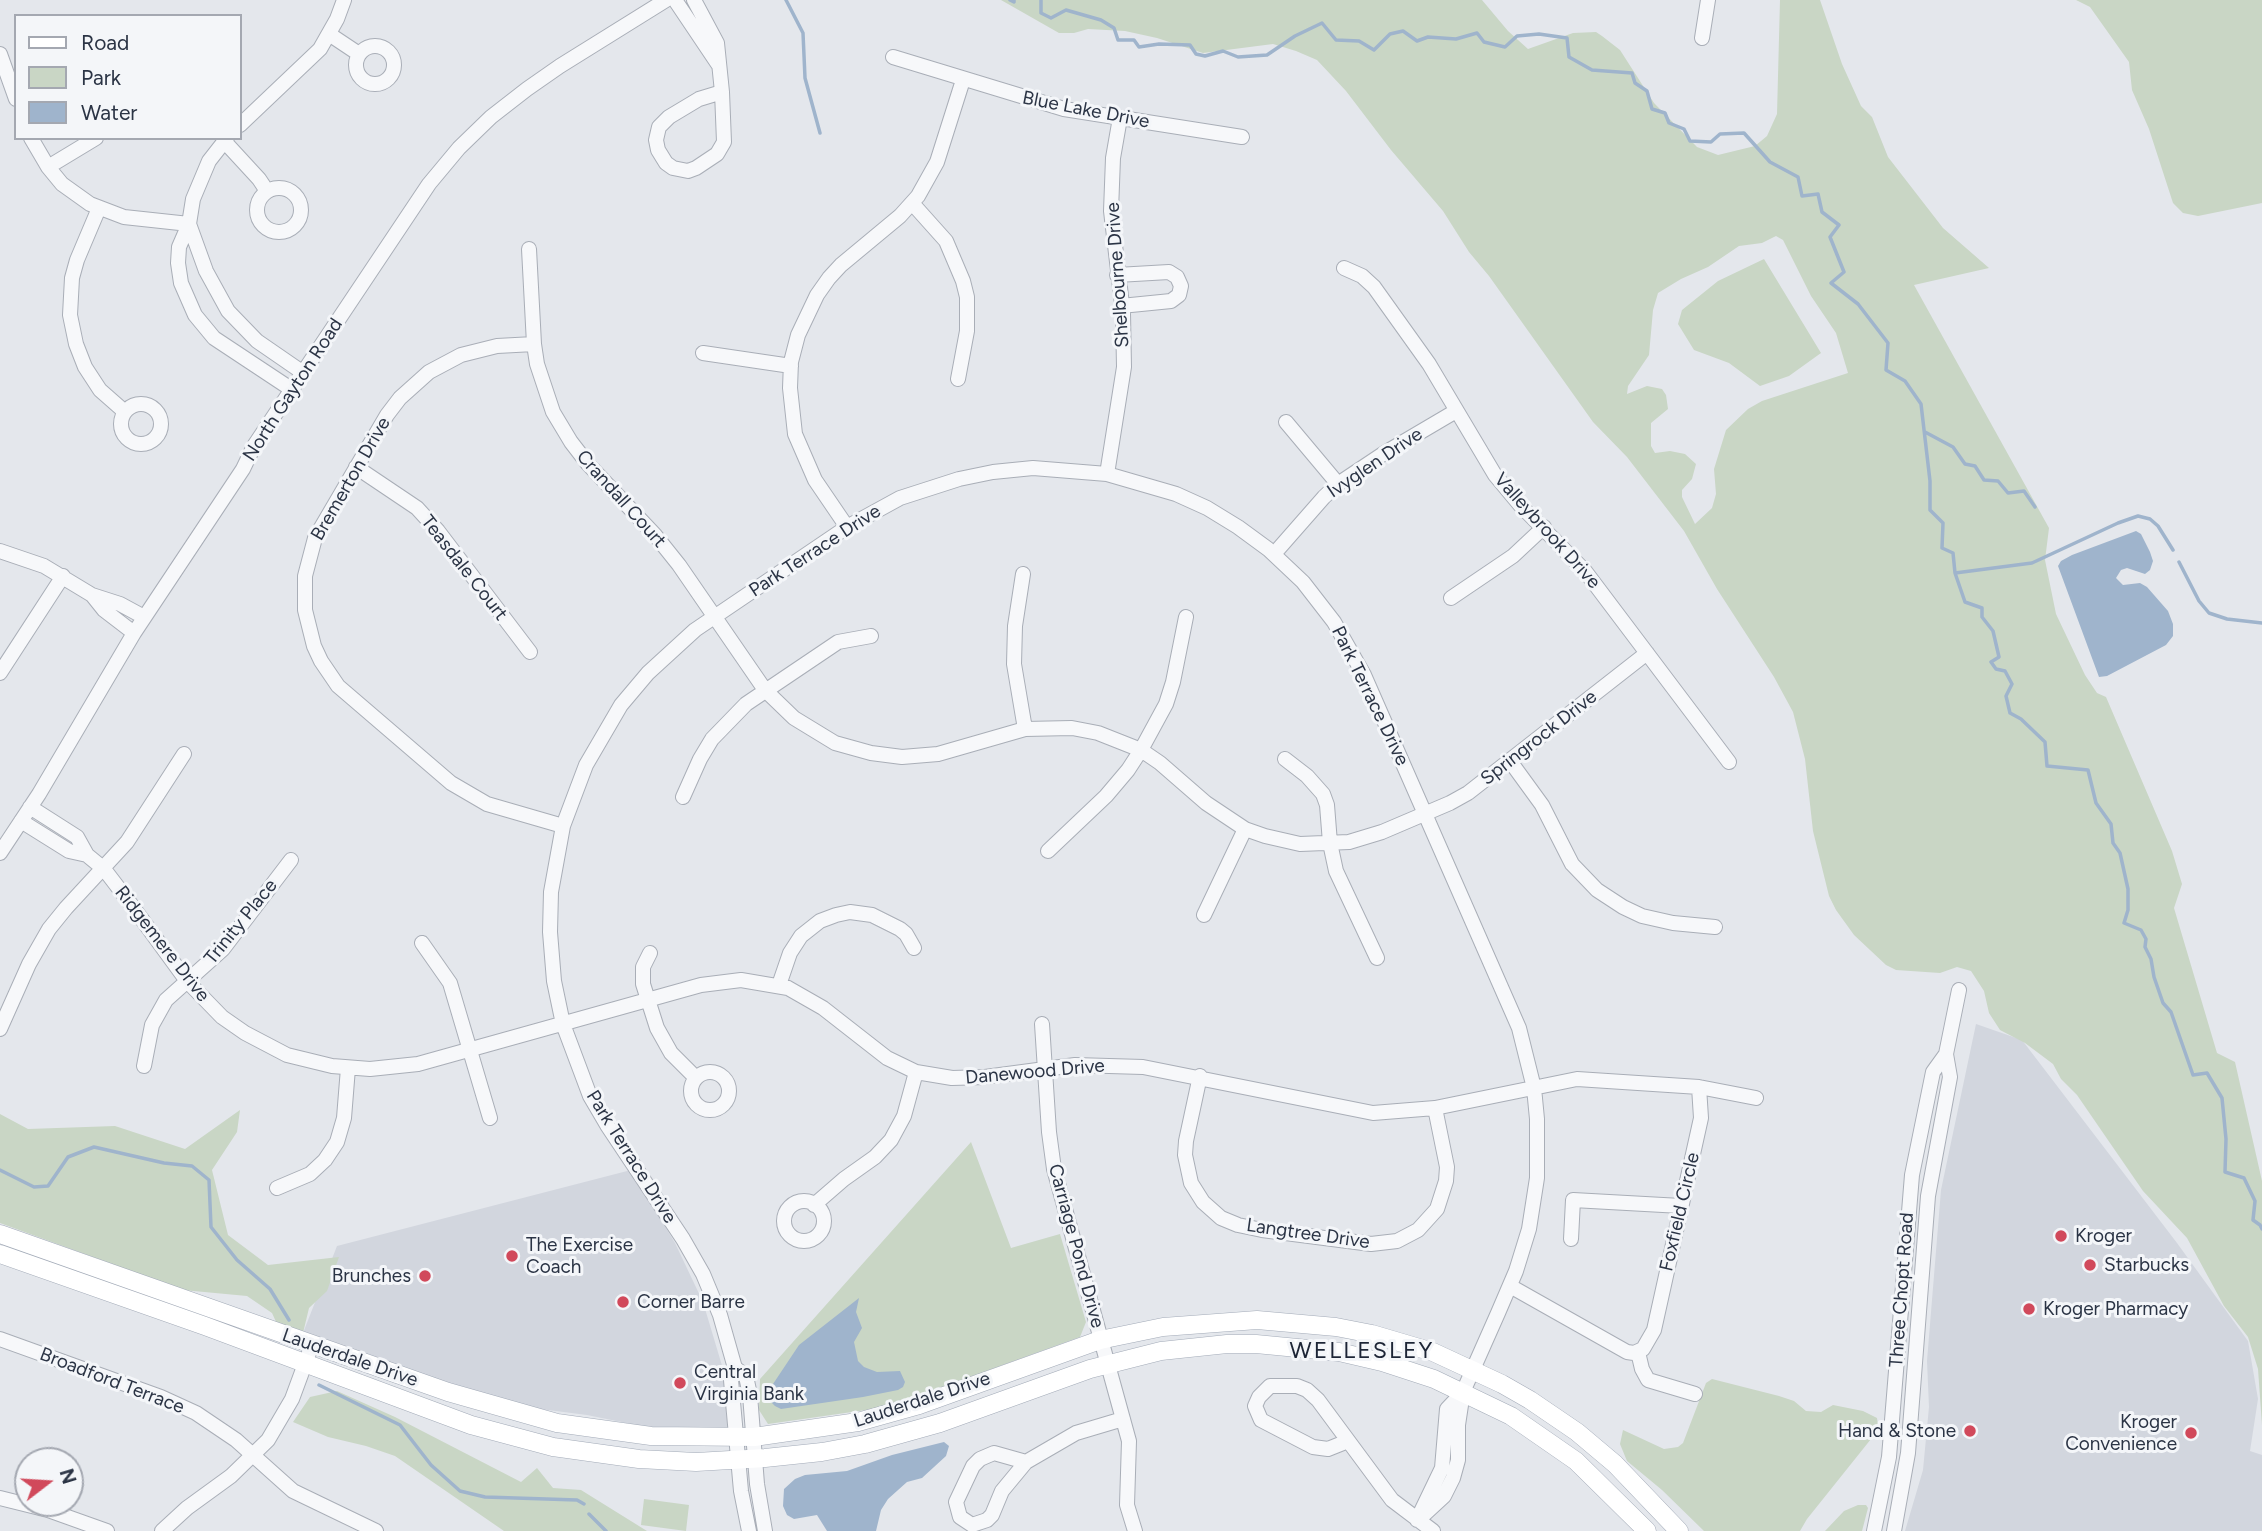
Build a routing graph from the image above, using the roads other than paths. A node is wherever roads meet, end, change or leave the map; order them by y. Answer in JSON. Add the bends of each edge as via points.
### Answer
{"nodes":[{"id":1,"x":344,"y":0,"type":"edge"},
{"id":2,"x":666,"y":0,"type":"edge"},
{"id":3,"x":675,"y":0,"type":"edge"},
{"id":4,"x":694,"y":0,"type":"edge"},
{"id":5,"x":1709,"y":0,"type":"edge"},
{"id":6,"x":329,"y":34,"type":"junction"},
{"id":7,"x":1702,"y":38,"type":"dead end"},
{"id":8,"x":0,"y":54,"type":"edge"},
{"id":9,"x":359,"y":54,"type":"dead end"},
{"id":10,"x":893,"y":57,"type":"dead end"},
{"id":11,"x":719,"y":66,"type":"junction"},
{"id":12,"x":2,"y":70,"type":"edge"},
{"id":13,"x":963,"y":80,"type":"junction"},
{"id":14,"x":722,"y":92,"type":"junction"},
{"id":15,"x":14,"y":95,"type":"edge"},
{"id":16,"x":1119,"y":118,"type":"junction"},
{"id":17,"x":242,"y":123,"type":"edge"},
{"id":18,"x":1242,"y":137,"type":"dead end"},
{"id":19,"x":32,"y":140,"type":"edge"},
{"id":20,"x":93,"y":140,"type":"edge"},
{"id":21,"x":225,"y":140,"type":"edge"},
{"id":22,"x":48,"y":167,"type":"junction"},
{"id":23,"x":267,"y":191,"type":"dead end"},
{"id":24,"x":912,"y":203,"type":"junction"},
{"id":25,"x":99,"y":208,"type":"junction"},
{"id":26,"x":189,"y":224,"type":"junction"},
{"id":27,"x":529,"y":249,"type":"dead end"},
{"id":28,"x":1344,"y":268,"type":"dead end"},
{"id":29,"x":1117,"y":275,"type":"junction"},
{"id":30,"x":1121,"y":306,"type":"junction"},
{"id":31,"x":534,"y":344,"type":"junction"},
{"id":32,"x":703,"y":353,"type":"dead end"},
{"id":33,"x":791,"y":366,"type":"junction"},
{"id":34,"x":302,"y":372,"type":"junction"},
{"id":35,"x":958,"y":379,"type":"dead end"},
{"id":36,"x":291,"y":389,"type":"junction"},
{"id":37,"x":1456,"y":411,"type":"junction"},
{"id":38,"x":125,"y":412,"type":"dead end"},
{"id":39,"x":1286,"y":422,"type":"dead end"},
{"id":40,"x":356,"y":467,"type":"junction"},
{"id":41,"x":1107,"y":474,"type":"junction"},
{"id":42,"x":1338,"y":484,"type":"junction"},
{"id":43,"x":847,"y":527,"type":"junction"},
{"id":44,"x":1544,"y":527,"type":"junction"},
{"id":45,"x":0,"y":551,"type":"edge"},
{"id":46,"x":1274,"y":554,"type":"junction"},
{"id":47,"x":1024,"y":575,"type":"dead end"},
{"id":48,"x":63,"y":576,"type":"junction"},
{"id":49,"x":92,"y":595,"type":"junction"},
{"id":50,"x":1451,"y":598,"type":"dead end"},
{"id":51,"x":144,"y":617,"type":"junction"},
{"id":52,"x":715,"y":617,"type":"junction"},
{"id":53,"x":1186,"y":617,"type":"dead end"},
{"id":54,"x":134,"y":633,"type":"junction"},
{"id":55,"x":871,"y":636,"type":"dead end"},
{"id":56,"x":530,"y":652,"type":"dead end"},
{"id":57,"x":1647,"y":653,"type":"junction"},
{"id":58,"x":0,"y":673,"type":"edge"},
{"id":59,"x":765,"y":690,"type":"junction"},
{"id":60,"x":1025,"y":729,"type":"junction"},
{"id":61,"x":1141,"y":750,"type":"junction"},
{"id":62,"x":184,"y":754,"type":"dead end"},
{"id":63,"x":1285,"y":759,"type":"dead end"},
{"id":64,"x":1510,"y":761,"type":"junction"},
{"id":65,"x":1729,"y":762,"type":"dead end"},
{"id":66,"x":683,"y":797,"type":"dead end"},
{"id":67,"x":30,"y":807,"type":"junction"},
{"id":68,"x":1425,"y":813,"type":"junction"},
{"id":69,"x":21,"y":821,"type":"junction"},
{"id":70,"x":563,"y":826,"type":"junction"},
{"id":71,"x":1245,"y":829,"type":"junction"},
{"id":72,"x":1330,"y":843,"type":"junction"},
{"id":73,"x":1048,"y":851,"type":"dead end"},
{"id":74,"x":0,"y":853,"type":"edge"},
{"id":75,"x":87,"y":855,"type":"junction"},
{"id":76,"x":291,"y":860,"type":"dead end"},
{"id":77,"x":104,"y":869,"type":"junction"},
{"id":78,"x":1204,"y":915,"type":"dead end"},
{"id":79,"x":1714,"y":927,"type":"dead end"},
{"id":80,"x":422,"y":943,"type":"dead end"},
{"id":81,"x":914,"y":948,"type":"dead end"},
{"id":82,"x":650,"y":953,"type":"dead end"},
{"id":83,"x":1377,"y":958,"type":"dead end"},
{"id":84,"x":187,"y":981,"type":"junction"},
{"id":85,"x":779,"y":985,"type":"junction"},
{"id":86,"x":1959,"y":990,"type":"dead end"},
{"id":87,"x":648,"y":1000,"type":"junction"},
{"id":88,"x":563,"y":1024,"type":"junction"},
{"id":89,"x":1042,"y":1024,"type":"dead end"},
{"id":90,"x":0,"y":1029,"type":"edge"},
{"id":91,"x":471,"y":1049,"type":"junction"},
{"id":92,"x":1947,"y":1054,"type":"junction"},
{"id":93,"x":144,"y":1066,"type":"dead end"},
{"id":94,"x":348,"y":1068,"type":"junction"},
{"id":95,"x":1045,"y":1069,"type":"junction"},
{"id":96,"x":916,"y":1072,"type":"junction"},
{"id":97,"x":1200,"y":1076,"type":"junction"},
{"id":98,"x":696,"y":1078,"type":"dead end"},
{"id":99,"x":1699,"y":1087,"type":"junction"},
{"id":100,"x":1534,"y":1088,"type":"junction"},
{"id":101,"x":1756,"y":1098,"type":"dead end"},
{"id":102,"x":1435,"y":1108,"type":"junction"},
{"id":103,"x":490,"y":1118,"type":"dead end"},
{"id":104,"x":277,"y":1188,"type":"dead end"},
{"id":105,"x":814,"y":1205,"type":"dead end"},
{"id":106,"x":1681,"y":1206,"type":"junction"},
{"id":107,"x":0,"y":1234,"type":"edge"},
{"id":108,"x":1571,"y":1238,"type":"dead end"},
{"id":109,"x":0,"y":1254,"type":"edge"},
{"id":110,"x":1510,"y":1286,"type":"junction"},
{"id":111,"x":0,"y":1339,"type":"edge"},
{"id":112,"x":1100,"y":1340,"type":"junction"},
{"id":113,"x":312,"y":1346,"type":"junction"},
{"id":114,"x":1638,"y":1352,"type":"junction"},
{"id":115,"x":1107,"y":1363,"type":"junction"},
{"id":116,"x":305,"y":1364,"type":"junction"},
{"id":117,"x":1472,"y":1370,"type":"junction"},
{"id":118,"x":1463,"y":1392,"type":"junction"},
{"id":119,"x":1695,"y":1394,"type":"dead end"},
{"id":120,"x":1123,"y":1419,"type":"junction"},
{"id":121,"x":745,"y":1437,"type":"junction"},
{"id":122,"x":1348,"y":1441,"type":"junction"},
{"id":123,"x":252,"y":1456,"type":"junction"},
{"id":124,"x":747,"y":1459,"type":"junction"},
{"id":125,"x":1026,"y":1462,"type":"junction"},
{"id":126,"x":0,"y":1498,"type":"edge"},
{"id":127,"x":1417,"y":1520,"type":"junction"},
{"id":128,"x":107,"y":1531,"type":"edge"},
{"id":129,"x":162,"y":1531,"type":"edge"},
{"id":130,"x":376,"y":1531,"type":"edge"},
{"id":131,"x":748,"y":1531,"type":"edge"},
{"id":132,"x":765,"y":1531,"type":"edge"},
{"id":133,"x":1135,"y":1531,"type":"edge"},
{"id":134,"x":1433,"y":1531,"type":"edge"},
{"id":135,"x":1647,"y":1531,"type":"edge"},
{"id":136,"x":1679,"y":1531,"type":"edge"},
{"id":137,"x":1874,"y":1531,"type":"edge"},
{"id":138,"x":1894,"y":1531,"type":"edge"}],
"edges":[{"from":1,"to":6,"type":"street"},
{"from":2,"to":34,"type":"street","name":"North Gayton Road","via":[[527,89],[459,148],[429,184]]},
{"from":3,"to":11,"type":"street"},
{"from":4,"to":11,"type":"street","via":[[715,35]]},
{"from":5,"to":7,"type":"street"},
{"from":6,"to":9,"type":"street"},
{"from":6,"to":17,"type":"street","via":[[308,61]]},
{"from":8,"to":12,"type":"street"},
{"from":10,"to":13,"type":"street","name":"Blue Lake Drive"},
{"from":11,"to":14,"type":"street"},
{"from":12,"to":15,"type":"street"},
{"from":13,"to":16,"type":"street","name":"Blue Lake Drive","via":[[1052,106]]},
{"from":13,"to":24,"type":"street","via":[[937,162]]},
{"from":14,"to":14,"type":"street","via":[[724,142],[720,150],[696,168],[673,168],[658,150],[659,127],[699,99]]},
{"from":16,"to":18,"type":"street","name":"Blue Lake Drive"},
{"from":16,"to":29,"type":"street","name":"Shelbourne Drive","via":[[1111,187]]},
{"from":19,"to":22,"type":"street"},
{"from":20,"to":22,"type":"street"},
{"from":21,"to":23,"type":"street"},
{"from":21,"to":26,"type":"street","via":[[200,180]]},
{"from":22,"to":25,"type":"street","via":[[71,191]]},
{"from":24,"to":33,"type":"street","via":[[841,265],[817,295],[801,325]]},
{"from":24,"to":35,"type":"street","via":[[946,241],[963,281],[967,331]]},
{"from":25,"to":26,"type":"street","via":[[136,219]]},
{"from":25,"to":38,"type":"street","via":[[72,278],[70,315],[85,367],[100,390]]},
{"from":26,"to":34,"type":"street","via":[[206,271],[228,311],[257,341]]},
{"from":26,"to":36,"type":"street","via":[[182,235],[178,263],[195,314],[214,338]]},
{"from":27,"to":31,"type":"street","name":"Crandall Court"},
{"from":28,"to":37,"type":"street","name":"Valleybrook Drive","via":[[1374,287],[1408,332]]},
{"from":29,"to":30,"type":"street","name":"Shelbourne Drive"},
{"from":29,"to":30,"type":"street","via":[[1169,272],[1181,286],[1171,301]]},
{"from":30,"to":41,"type":"street","name":"Shelbourne Drive","via":[[1124,367]]},
{"from":31,"to":40,"type":"street","name":"Bremerton Drive","via":[[478,350],[429,372],[400,398]]},
{"from":31,"to":52,"type":"street","name":"Crandall Court","via":[[544,389],[570,442],[655,535]]},
{"from":32,"to":33,"type":"street"},
{"from":33,"to":43,"type":"street","via":[[791,408],[801,451]]},
{"from":34,"to":36,"type":"street","name":"North Gayton Road"},
{"from":36,"to":51,"type":"street","name":"North Gayton Road"},
{"from":37,"to":42,"type":"street","name":"Ivyglen Drive"},
{"from":37,"to":44,"type":"street","name":"Valleybrook Drive","via":[[1495,475]]},
{"from":39,"to":42,"type":"street"},
{"from":40,"to":56,"type":"street","name":"Teasdale Court","via":[[417,508]]},
{"from":40,"to":70,"type":"street","name":"Bremerton Drive","via":[[321,525],[305,576],[305,610],[321,661],[338,686],[451,783],[487,804]]},
{"from":41,"to":43,"type":"street","name":"Park Terrace Drive","via":[[1033,468],[993,472],[900,498]]},
{"from":41,"to":46,"type":"street","name":"Park Terrace Drive","via":[[1157,487],[1207,508]]},
{"from":42,"to":46,"type":"street","name":"Ivyglen Drive"},
{"from":43,"to":52,"type":"street","name":"Park Terrace Drive"},
{"from":44,"to":50,"type":"street","via":[[1513,556]]},
{"from":44,"to":57,"type":"street","name":"Valleybrook Drive","via":[[1585,571]]},
{"from":45,"to":48,"type":"street"},
{"from":46,"to":68,"type":"street","name":"Park Terrace Drive","via":[[1316,597],[1349,646]]},
{"from":47,"to":60,"type":"street","via":[[1014,664]]},
{"from":48,"to":49,"type":"street"},
{"from":48,"to":58,"type":"street"},
{"from":49,"to":51,"type":"street"},
{"from":49,"to":54,"type":"street"},
{"from":51,"to":54,"type":"street","name":"North Gayton Road"},
{"from":52,"to":59,"type":"street","name":"Crandall Court"},
{"from":52,"to":70,"type":"street","name":"Park Terrace Drive","via":[[669,652],[621,705],[586,765]]},
{"from":53,"to":61,"type":"street","via":[[1166,704]]},
{"from":54,"to":67,"type":"street","name":"North Gayton Road"},
{"from":55,"to":59,"type":"street","via":[[838,642]]},
{"from":57,"to":64,"type":"street","name":"Springrock Drive"},
{"from":57,"to":65,"type":"street","name":"Valleybrook Drive"},
{"from":59,"to":60,"type":"street","name":"Crandall Court","via":[[807,727],[835,743],[871,753],[902,757],[938,754]]},
{"from":59,"to":66,"type":"street","via":[[712,739]]},
{"from":60,"to":61,"type":"street","name":"Springrock Drive","via":[[1072,728]]},
{"from":61,"to":71,"type":"street","name":"Springrock Drive"},
{"from":61,"to":73,"type":"street","via":[[1106,796]]},
{"from":62,"to":77,"type":"street"},
{"from":63,"to":72,"type":"street","via":[[1323,794]]},
{"from":64,"to":68,"type":"street","name":"Springrock Drive","via":[[1468,793]]},
{"from":64,"to":79,"type":"street","via":[[1542,805],[1572,864],[1597,890],[1642,916]]},
{"from":67,"to":69,"type":"street","name":"North Gayton Road"},
{"from":67,"to":75,"type":"street","name":"Ridgemere Drive","via":[[77,837]]},
{"from":68,"to":72,"type":"street","name":"Springrock Drive","via":[[1360,840]]},
{"from":68,"to":100,"type":"street","name":"Park Terrace Drive","via":[[1519,1028]]},
{"from":69,"to":74,"type":"street","name":"North Gayton Road"},
{"from":69,"to":75,"type":"street","name":"Ridgemere Drive","via":[[69,851]]},
{"from":70,"to":88,"type":"street","name":"Park Terrace Drive","via":[[552,882],[550,932]]},
{"from":71,"to":72,"type":"street","name":"Springrock Drive","via":[[1300,844]]},
{"from":71,"to":78,"type":"street"},
{"from":72,"to":83,"type":"street","via":[[1342,887]]},
{"from":75,"to":77,"type":"street","name":"Ridgemere Drive"},
{"from":76,"to":84,"type":"street","name":"Trinity Place","via":[[223,949]]},
{"from":77,"to":84,"type":"street","name":"Ridgemere Drive"},
{"from":77,"to":90,"type":"street","via":[[49,929]]},
{"from":80,"to":91,"type":"street","via":[[450,983]]},
{"from":81,"to":85,"type":"street","via":[[906,934],[872,915],[836,915],[802,936],[790,953]]},
{"from":82,"to":87,"type":"street","via":[[642,974]]},
{"from":84,"to":93,"type":"street","name":"Trinity Place","via":[[158,1011]]},
{"from":84,"to":94,"type":"street","name":"Ridgemere Drive","via":[[222,1017],[261,1042],[310,1062]]},
{"from":85,"to":87,"type":"street","name":"Danewood Drive","via":[[726,981]]},
{"from":85,"to":96,"type":"street","name":"Danewood Drive","via":[[808,998],[887,1058]]},
{"from":86,"to":92,"type":"street","name":"Three Chopt Road"},
{"from":87,"to":88,"type":"street","name":"Danewood Drive"},
{"from":87,"to":98,"type":"street","via":[[665,1044]]},
{"from":88,"to":91,"type":"street","name":"Ridgemere Drive"},
{"from":88,"to":121,"type":"street","name":"Park Terrace Drive","via":[[590,1096],[703,1275],[735,1368],[746,1376]]},
{"from":89,"to":95,"type":"street","name":"Carriage Pond Drive"},
{"from":91,"to":94,"type":"street","name":"Ridgemere Drive","via":[[404,1066]]},
{"from":91,"to":103,"type":"street"},
{"from":92,"to":137,"type":"street","name":"Three Chopt Road","via":[[1933,1072],[1912,1175],[1889,1457]]},
{"from":92,"to":138,"type":"street","name":"Three Chopt Road","via":[[1951,1077],[1928,1196],[1908,1453]]},
{"from":94,"to":104,"type":"street","via":[[338,1142],[310,1174]]},
{"from":95,"to":96,"type":"street","name":"Danewood Drive","via":[[963,1079]]},
{"from":95,"to":97,"type":"street","name":"Danewood Drive","via":[[1143,1066]]},
{"from":95,"to":112,"type":"street","name":"Carriage Pond Drive","via":[[1054,1169]]},
{"from":96,"to":105,"type":"street","via":[[904,1116],[891,1140]]},
{"from":97,"to":102,"type":"street","name":"Danewood Drive","via":[[1353,1110],[1392,1113]]},
{"from":97,"to":102,"type":"street","name":"Langtree Drive","via":[[1186,1141],[1191,1183],[1221,1218],[1262,1230],[1370,1244],[1397,1241],[1418,1230],[1437,1209],[1446,1181]]},
{"from":99,"to":100,"type":"street","via":[[1577,1079]]},
{"from":99,"to":101,"type":"street"},
{"from":99,"to":106,"type":"street","name":"Foxfield Circle","via":[[1701,1118]]},
{"from":100,"to":102,"type":"street","name":"Danewood Drive"},
{"from":100,"to":110,"type":"street","name":"Park Terrace Drive","via":[[1539,1147],[1536,1190],[1525,1245]]},
{"from":106,"to":108,"type":"street","via":[[1573,1200]]},
{"from":106,"to":114,"type":"street","name":"Foxfield Circle","via":[[1654,1330]]},
{"from":107,"to":113,"type":"main road","name":"Lauderdale Drive"},
{"from":109,"to":116,"type":"main road","name":"Lauderdale Drive"},
{"from":110,"to":114,"type":"street","via":[[1608,1343]]},
{"from":110,"to":117,"type":"street","name":"Park Terrace Drive"},
{"from":111,"to":123,"type":"street","name":"Broadford Terrace","via":[[161,1397],[227,1433]]},
{"from":112,"to":115,"type":"street","name":"Carriage Pond Drive"},
{"from":112,"to":117,"type":"main road","name":"Lauderdale Drive","via":[[1196,1323],[1298,1322],[1402,1342]]},
{"from":112,"to":121,"type":"main road","name":"Lauderdale Drive","via":[[882,1416]]},
{"from":113,"to":116,"type":"street"},
{"from":113,"to":121,"type":"main road","name":"Lauderdale Drive","via":[[557,1423],[651,1436]]},
{"from":114,"to":119,"type":"street","via":[[1648,1380]]},
{"from":115,"to":118,"type":"main road","name":"Lauderdale Drive","via":[[1203,1346],[1289,1345],[1363,1357]]},
{"from":115,"to":120,"type":"street","name":"Carriage Pond Drive"},
{"from":115,"to":124,"type":"main road","name":"Lauderdale Drive","via":[[900,1435],[822,1452]]},
{"from":116,"to":123,"type":"street","via":[[279,1424]]},
{"from":116,"to":124,"type":"main road","name":"Lauderdale Drive","via":[[471,1425],[553,1447],[639,1459]]},
{"from":117,"to":118,"type":"street","name":"Park Terrace Drive"},
{"from":117,"to":136,"type":"main road","name":"Lauderdale Drive","via":[[1530,1400],[1577,1432],[1615,1464]]},
{"from":118,"to":127,"type":"street","name":"Park Terrace Drive","via":[[1447,1409],[1442,1468]]},
{"from":118,"to":135,"type":"main road","name":"Lauderdale Drive","via":[[1550,1441]]},
{"from":120,"to":125,"type":"street","via":[[1076,1433]]},
{"from":120,"to":133,"type":"street","name":"Carriage Pond Drive","via":[[1129,1441],[1127,1505]]},
{"from":121,"to":124,"type":"street","name":"Park Terrace Drive"},
{"from":122,"to":122,"type":"street","via":[[1318,1399],[1297,1386],[1270,1386],[1255,1406],[1261,1420],[1313,1447],[1328,1449]]},
{"from":122,"to":127,"type":"street","via":[[1392,1500]]},
{"from":123,"to":129,"type":"street"},
{"from":123,"to":130,"type":"street","name":"Broadford Terrace","via":[[293,1491]]},
{"from":124,"to":131,"type":"street","name":"Park Terrace Drive","via":[[741,1491]]},
{"from":124,"to":132,"type":"street","name":"Park Terrace Drive"},
{"from":125,"to":125,"type":"street","via":[[994,1453],[980,1459],[956,1502],[960,1517],[972,1525],[987,1520],[1002,1491]]},
{"from":126,"to":128,"type":"street"},
{"from":127,"to":134,"type":"street"}]}
